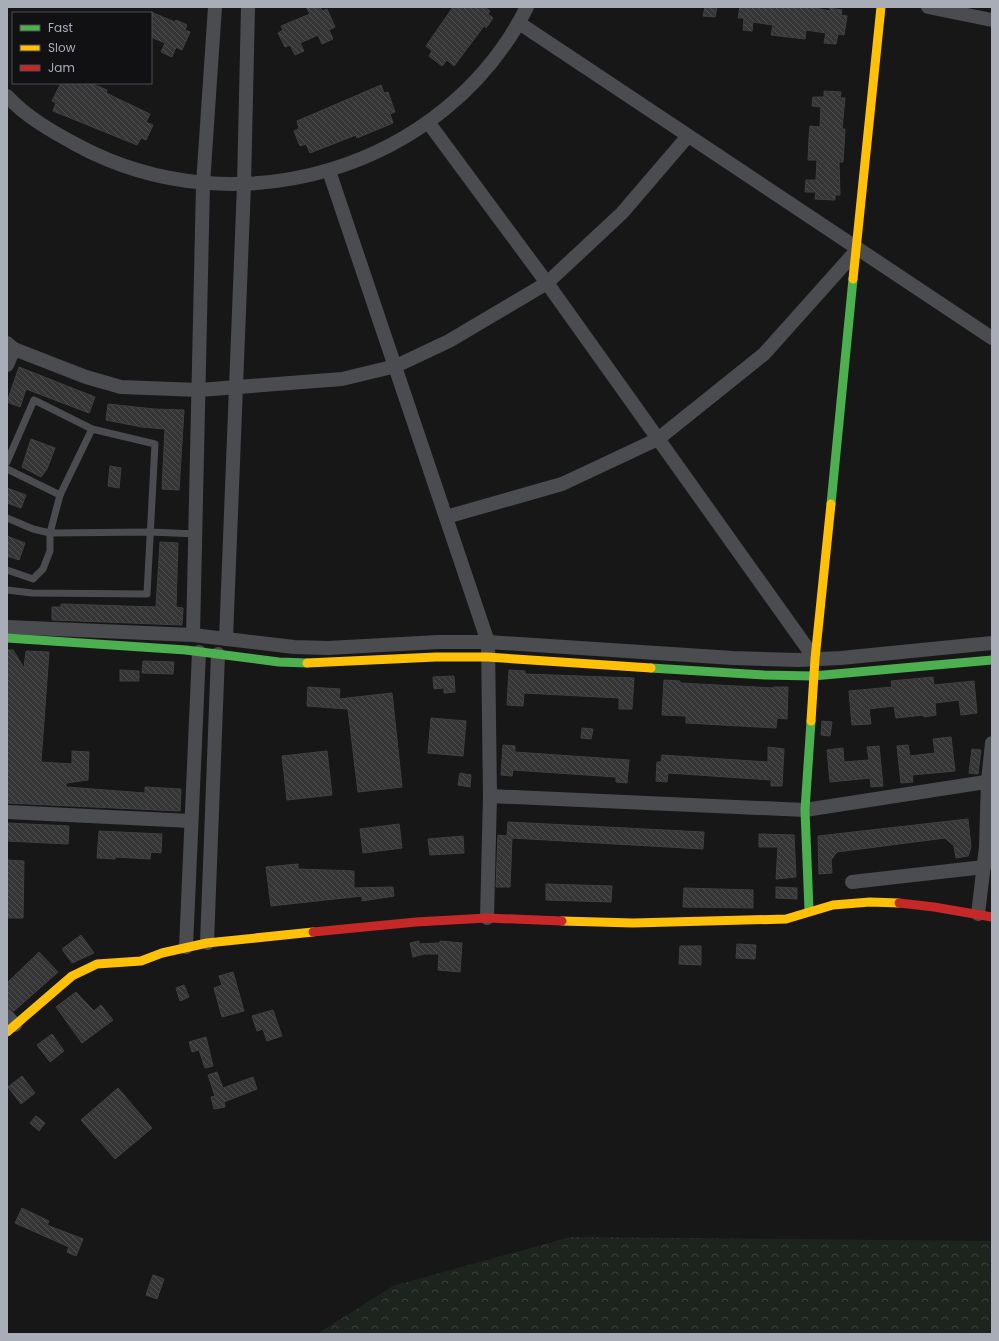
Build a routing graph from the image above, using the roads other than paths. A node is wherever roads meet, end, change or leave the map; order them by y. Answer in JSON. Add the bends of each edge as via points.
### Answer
{"nodes":[{"id":1,"x":214,"y":7,"type":"edge"},
{"id":2,"x":248,"y":7,"type":"edge"},
{"id":3,"x":527,"y":7,"type":"edge"},
{"id":4,"x":881,"y":7,"type":"edge"},
{"id":5,"x":928,"y":7,"type":"edge"},
{"id":6,"x":992,"y":20,"type":"edge"},
{"id":7,"x":519,"y":23,"type":"junction"},
{"id":8,"x":8,"y":101,"type":"edge"},
{"id":9,"x":428,"y":122,"type":"junction"},
{"id":10,"x":688,"y":136,"type":"junction"},
{"id":11,"x":329,"y":171,"type":"junction"},
{"id":12,"x":204,"y":184,"type":"junction"},
{"id":13,"x":244,"y":185,"type":"junction"},
{"id":14,"x":857,"y":249,"type":"junction"},
{"id":15,"x":547,"y":283,"type":"junction"},
{"id":16,"x":992,"y":338,"type":"edge"},
{"id":17,"x":11,"y":346,"type":"edge"},
{"id":18,"x":7,"y":365,"type":"edge"},
{"id":19,"x":396,"y":366,"type":"junction"},
{"id":20,"x":235,"y":386,"type":"junction"},
{"id":21,"x":199,"y":390,"type":"junction"},
{"id":22,"x":92,"y":429,"type":"junction"},
{"id":23,"x":658,"y":439,"type":"junction"},
{"id":24,"x":7,"y":462,"type":"edge"},
{"id":25,"x":7,"y":469,"type":"edge"},
{"id":26,"x":60,"y":495,"type":"junction"},
{"id":27,"x":446,"y":517,"type":"junction"},
{"id":28,"x":7,"y":518,"type":"edge"},
{"id":29,"x":150,"y":532,"type":"junction"},
{"id":30,"x":50,"y":534,"type":"junction"},
{"id":31,"x":196,"y":534,"type":"junction"},
{"id":32,"x":7,"y":570,"type":"edge"},
{"id":33,"x":7,"y":590,"type":"edge"},
{"id":34,"x":7,"y":627,"type":"edge"},
{"id":35,"x":193,"y":635,"type":"junction"},
{"id":36,"x":7,"y":638,"type":"edge"},
{"id":37,"x":226,"y":639,"type":"junction"},
{"id":38,"x":488,"y":642,"type":"junction"},
{"id":39,"x":992,"y":643,"type":"edge"},
{"id":40,"x":199,"y":652,"type":"junction"},
{"id":41,"x":218,"y":654,"type":"junction"},
{"id":42,"x":487,"y":658,"type":"junction"},
{"id":43,"x":814,"y":659,"type":"junction"},
{"id":44,"x":992,"y":660,"type":"edge"},
{"id":45,"x":813,"y":676,"type":"junction"},
{"id":46,"x":992,"y":743,"type":"edge"},
{"id":47,"x":990,"y":781,"type":"edge"},
{"id":48,"x":490,"y":796,"type":"junction"},
{"id":49,"x":805,"y":810,"type":"junction"},
{"id":50,"x":7,"y":812,"type":"edge"},
{"id":51,"x":191,"y":822,"type":"junction"},
{"id":52,"x":984,"y":867,"type":"junction"},
{"id":53,"x":852,"y":882,"type":"dead end"},
{"id":54,"x":809,"y":910,"type":"junction"},
{"id":55,"x":978,"y":914,"type":"junction"},
{"id":56,"x":992,"y":916,"type":"edge"},
{"id":57,"x":487,"y":918,"type":"junction"},
{"id":58,"x":207,"y":943,"type":"junction"},
{"id":59,"x":186,"y":947,"type":"junction"},
{"id":60,"x":10,"y":1024,"type":"edge"}],
"edges":[{"from":1,"to":12,"type":"street"},
{"from":2,"to":13,"type":"street"},
{"from":3,"to":7,"type":"street"},
{"from":4,"to":14,"type":"street"},
{"from":5,"to":6,"type":"street"},
{"from":7,"to":9,"type":"street","via":[[479,77]]},
{"from":7,"to":10,"type":"street"},
{"from":8,"to":12,"type":"street","via":[[53,132],[98,157],[150,175]]},
{"from":9,"to":11,"type":"street","via":[[381,150]]},
{"from":9,"to":15,"type":"street"},
{"from":10,"to":14,"type":"street"},
{"from":10,"to":15,"type":"street","via":[[622,213]]},
{"from":11,"to":13,"type":"street","via":[[287,181]]},
{"from":11,"to":19,"type":"street"},
{"from":12,"to":13,"type":"street"},
{"from":12,"to":21,"type":"street"},
{"from":13,"to":20,"type":"street"},
{"from":14,"to":16,"type":"street"},
{"from":14,"to":23,"type":"street","via":[[764,354]]},
{"from":14,"to":43,"type":"street"},
{"from":15,"to":19,"type":"street","via":[[449,341]]},
{"from":15,"to":23,"type":"street"},
{"from":17,"to":18,"type":"street"},
{"from":17,"to":21,"type":"street","via":[[86,377],[121,387]]},
{"from":19,"to":20,"type":"street","via":[[342,379]]},
{"from":19,"to":27,"type":"street"},
{"from":20,"to":21,"type":"street"},
{"from":20,"to":37,"type":"street"},
{"from":21,"to":31,"type":"street"},
{"from":22,"to":24,"type":"lane","via":[[34,400]]},
{"from":22,"to":26,"type":"lane"},
{"from":22,"to":29,"type":"lane","via":[[156,444]]},
{"from":23,"to":27,"type":"street","via":[[562,484]]},
{"from":23,"to":43,"type":"street"},
{"from":25,"to":26,"type":"lane"},
{"from":26,"to":30,"type":"lane"},
{"from":27,"to":38,"type":"street"},
{"from":28,"to":30,"type":"lane"},
{"from":29,"to":30,"type":"lane"},
{"from":29,"to":31,"type":"lane"},
{"from":29,"to":33,"type":"lane","via":[[147,594],[32,593]]},
{"from":30,"to":32,"type":"lane","via":[[50,551],[43,569],[33,579]]},
{"from":31,"to":35,"type":"street"},
{"from":34,"to":35,"type":"street"},
{"from":35,"to":37,"type":"street"},
{"from":36,"to":40,"type":"street"},
{"from":37,"to":38,"type":"street","via":[[328,648]]},
{"from":38,"to":42,"type":"street"},
{"from":38,"to":43,"type":"street","via":[[733,658]]},
{"from":39,"to":43,"type":"street"},
{"from":40,"to":41,"type":"street"},
{"from":40,"to":51,"type":"street"},
{"from":41,"to":42,"type":"street","via":[[279,662],[321,664],[436,657]]},
{"from":41,"to":58,"type":"street"},
{"from":42,"to":45,"type":"street"},
{"from":42,"to":48,"type":"street"},
{"from":43,"to":45,"type":"street"},
{"from":44,"to":45,"type":"street"},
{"from":45,"to":49,"type":"street"},
{"from":46,"to":47,"type":"street"},
{"from":47,"to":49,"type":"street"},
{"from":47,"to":52,"type":"street"},
{"from":48,"to":49,"type":"street"},
{"from":48,"to":57,"type":"street"},
{"from":49,"to":54,"type":"street"},
{"from":50,"to":51,"type":"street"},
{"from":51,"to":59,"type":"street"},
{"from":52,"to":53,"type":"street"},
{"from":52,"to":55,"type":"street"},
{"from":54,"to":55,"type":"street","via":[[835,905],[889,902]]},
{"from":54,"to":57,"type":"street","via":[[786,919],[633,923]]},
{"from":55,"to":56,"type":"street"},
{"from":57,"to":58,"type":"street","via":[[416,922]]},
{"from":58,"to":59,"type":"street"},
{"from":59,"to":60,"type":"street","via":[[141,961],[97,964],[86,968]]}]}
